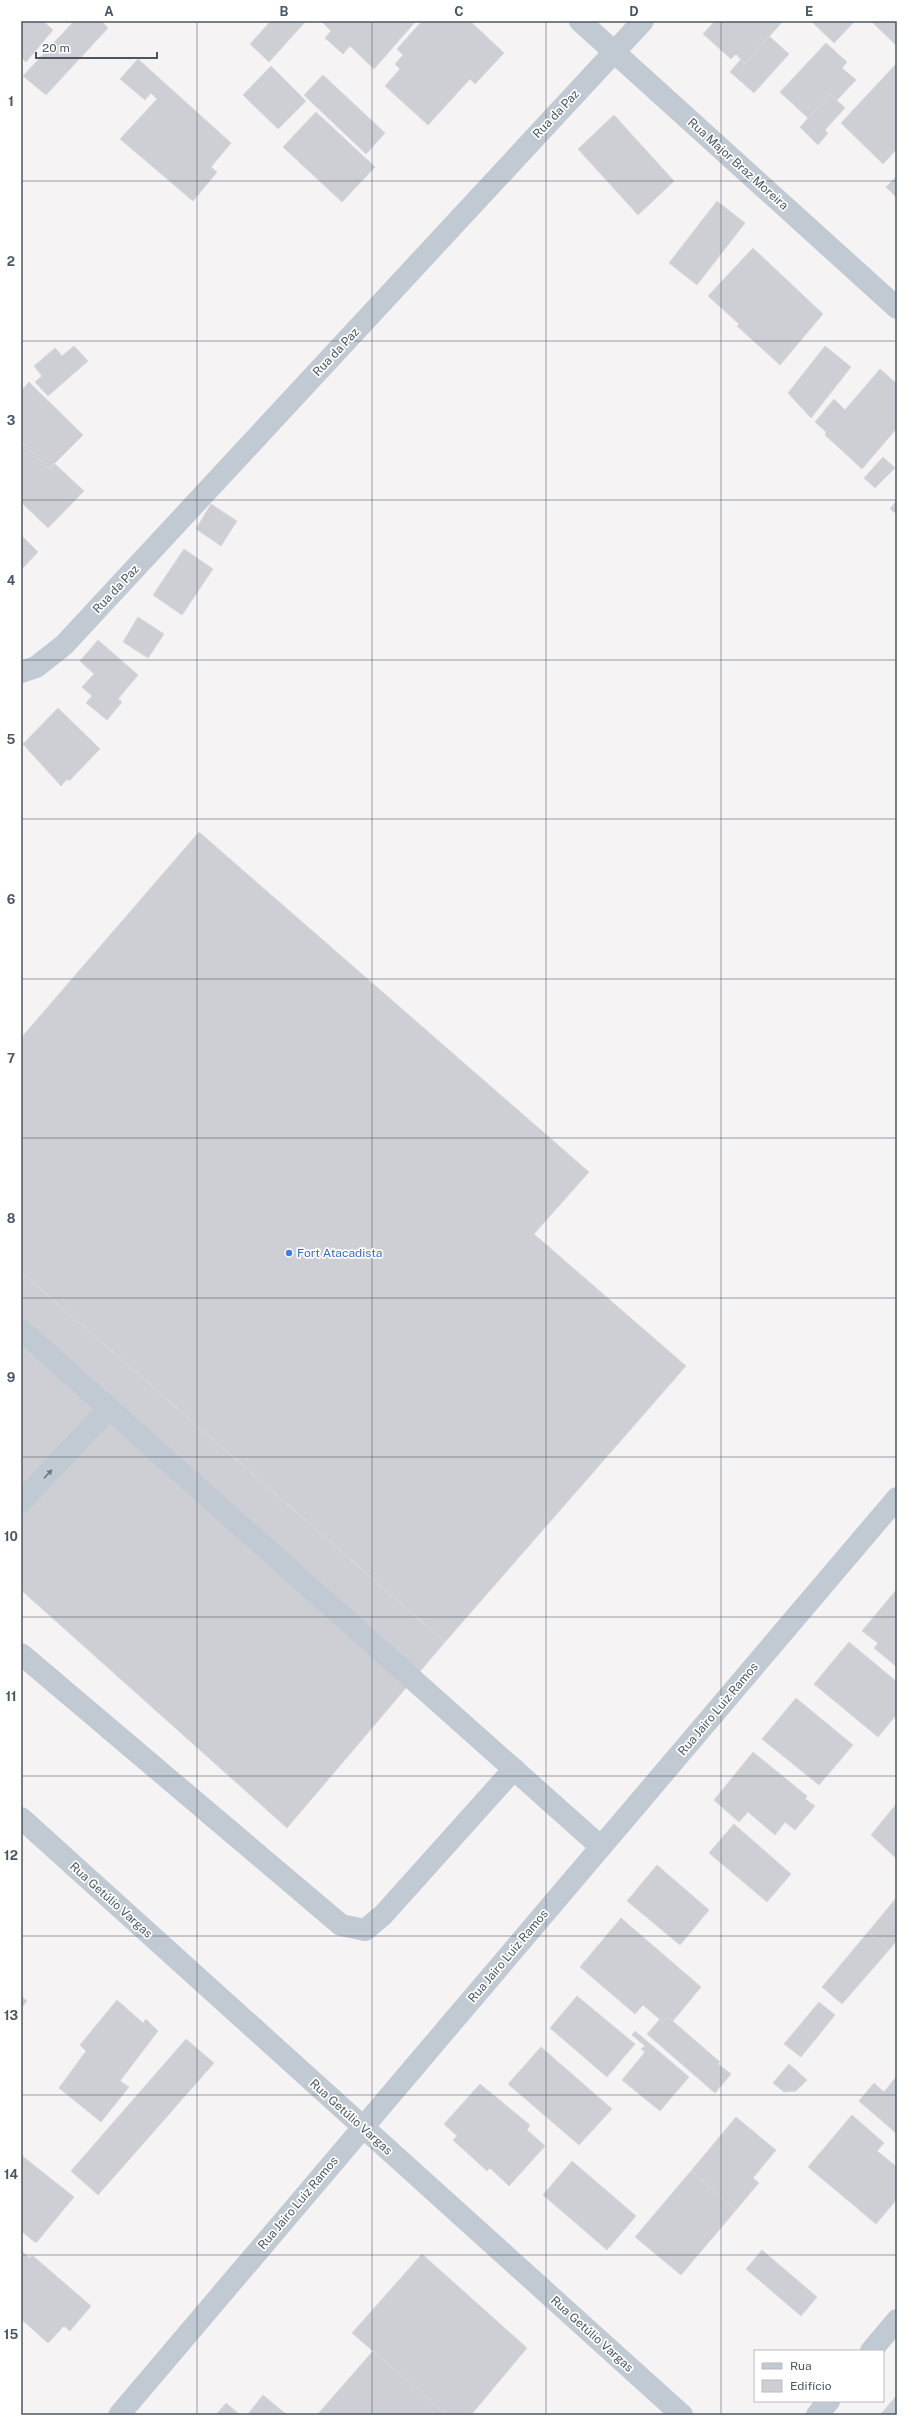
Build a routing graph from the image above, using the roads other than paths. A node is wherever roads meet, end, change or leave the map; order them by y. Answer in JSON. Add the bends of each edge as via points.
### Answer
{"nodes":[{"id":1,"x":580,"y":21,"type":"edge"},
{"id":2,"x":643,"y":21,"type":"edge"},
{"id":3,"x":614,"y":52,"type":"junction"},
{"id":4,"x":897,"y":308,"type":"edge"},
{"id":5,"x":21,"y":672,"type":"edge"},
{"id":6,"x":21,"y":1330,"type":"edge"},
{"id":7,"x":109,"y":1408,"type":"junction"},
{"id":8,"x":897,"y":1498,"type":"edge"},
{"id":9,"x":21,"y":1502,"type":"edge"},
{"id":10,"x":21,"y":1654,"type":"edge"},
{"id":11,"x":514,"y":1770,"type":"junction"},
{"id":12,"x":21,"y":1818,"type":"edge"},
{"id":13,"x":601,"y":1847,"type":"junction"},
{"id":14,"x":363,"y":2128,"type":"junction"},
{"id":15,"x":897,"y":2320,"type":"edge"},
{"id":16,"x":872,"y":2350,"type":"edge"},
{"id":17,"x":828,"y":2402,"type":"edge"},
{"id":18,"x":119,"y":2415,"type":"edge"},
{"id":19,"x":682,"y":2415,"type":"edge"},
{"id":20,"x":817,"y":2415,"type":"edge"}],
"edges":[{"from":1,"to":3,"type":"street","name":"Rua Major Braz Moreira"},
{"from":2,"to":3,"type":"street","name":"Rua da Paz"},
{"from":3,"to":4,"type":"street","name":"Rua Major Braz Moreira"},
{"from":3,"to":5,"type":"street","name":"Rua da Paz","via":[[64,645],[36,667]]},
{"from":6,"to":7,"type":"street"},
{"from":9,"to":7,"type":"street","one_way":true},
{"from":7,"to":11,"type":"street"},
{"from":8,"to":13,"type":"street","name":"Rua Jairo Luiz Ramos"},
{"from":10,"to":11,"type":"street","via":[[341,1926],[365,1930],[383,1915]]},
{"from":11,"to":13,"type":"street"},
{"from":12,"to":14,"type":"street","name":"Rua Getúlio Vargas"},
{"from":13,"to":14,"type":"street","name":"Rua Jairo Luiz Ramos"},
{"from":14,"to":18,"type":"street","name":"Rua Jairo Luiz Ramos"},
{"from":14,"to":19,"type":"street","name":"Rua Getúlio Vargas"},
{"from":15,"to":16,"type":"street"},
{"from":17,"to":20,"type":"street"}]}
